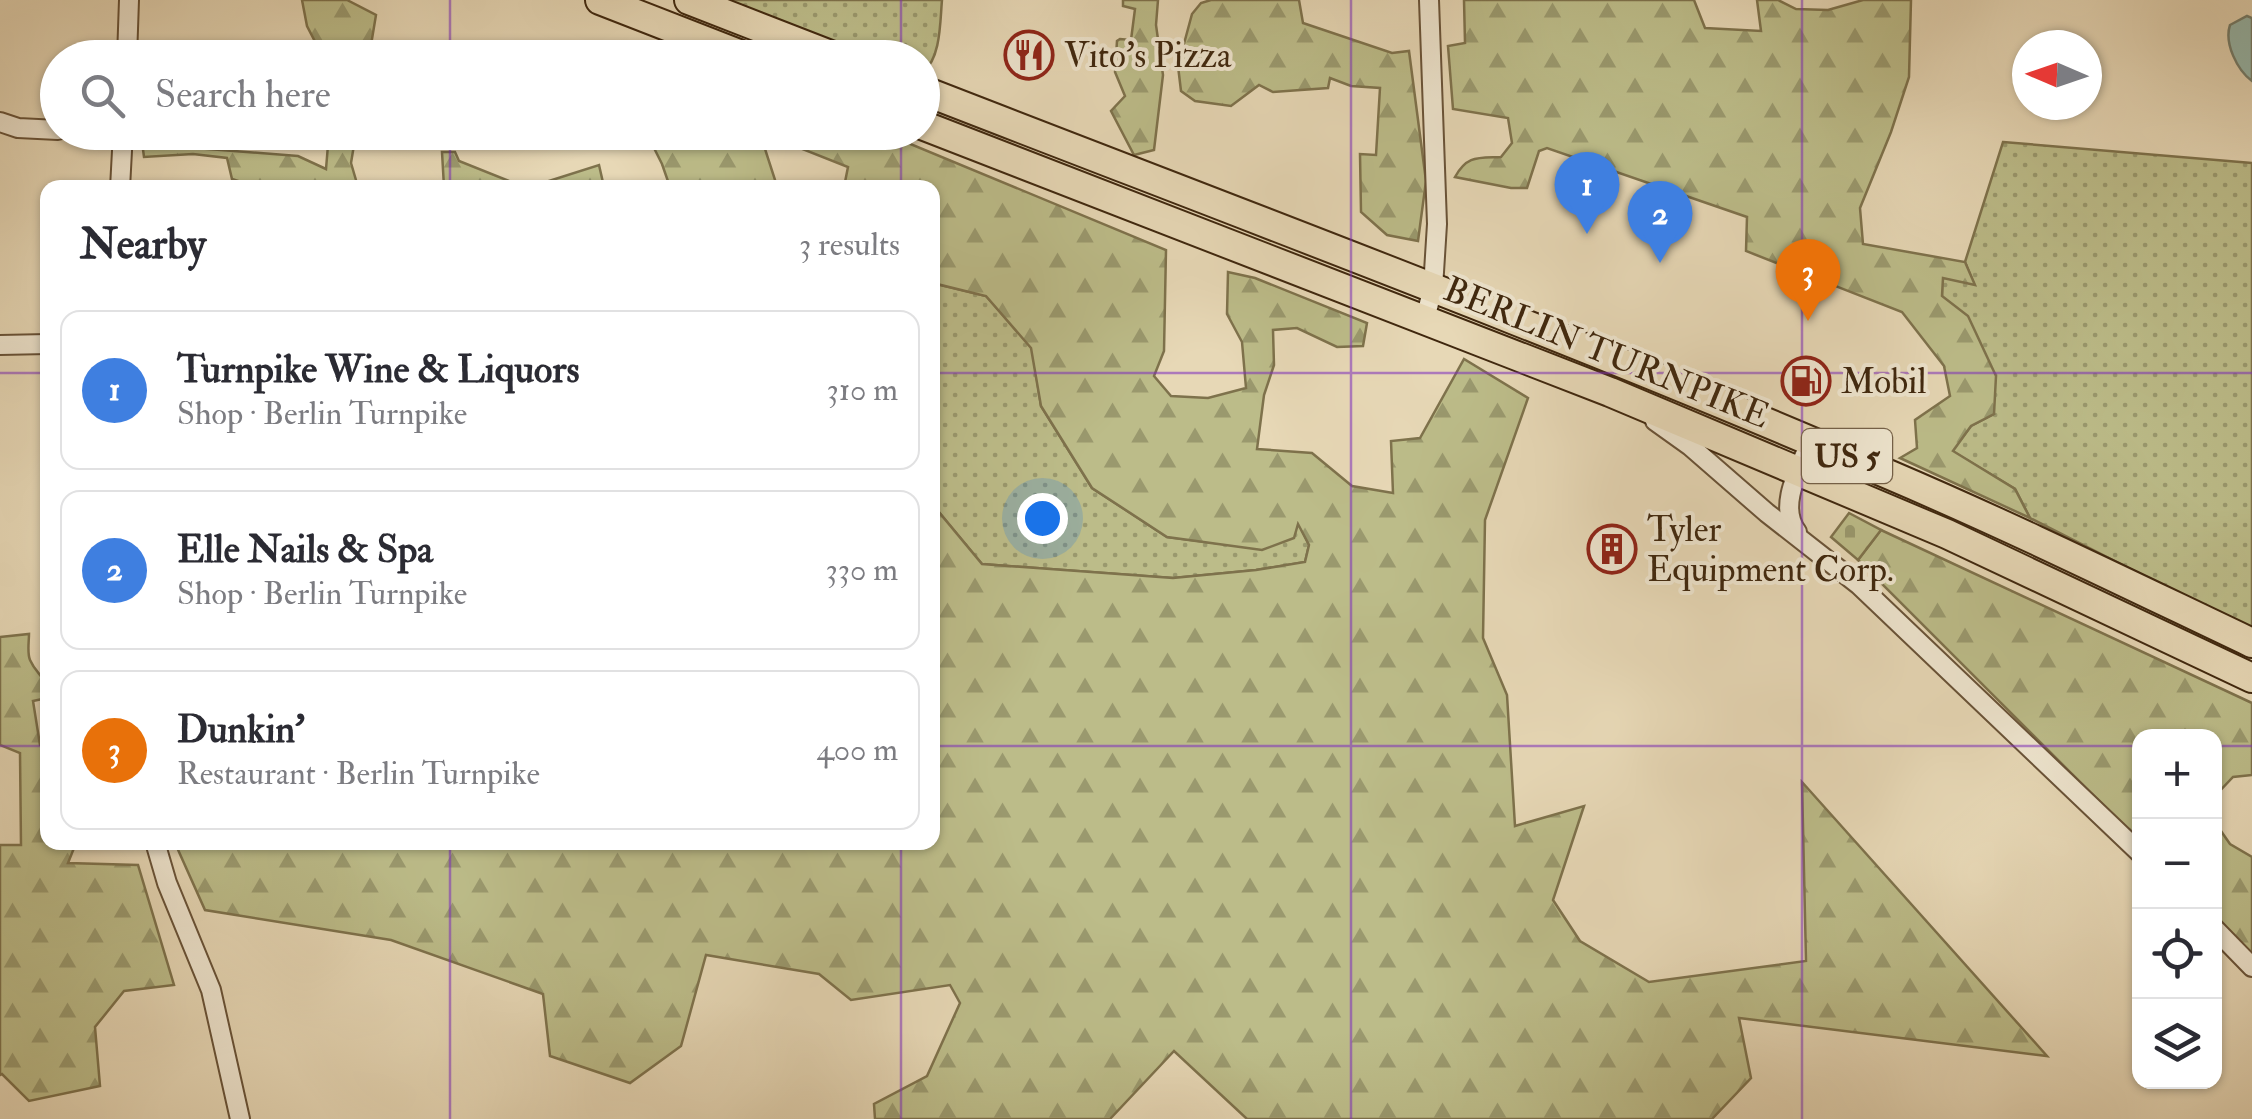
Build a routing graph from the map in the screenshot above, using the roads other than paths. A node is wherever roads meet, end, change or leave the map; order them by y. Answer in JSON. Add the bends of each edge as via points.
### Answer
{"nodes":[{"id":1,"x":129,"y":0,"type":"edge"},
{"id":2,"x":600,"y":0,"type":"edge"},
{"id":3,"x":689,"y":0,"type":"edge"},
{"id":4,"x":1429,"y":0,"type":"edge"},
{"id":5,"x":635,"y":6,"type":"edge"},
{"id":6,"x":128,"y":40,"type":"edge"},
{"id":7,"x":710,"y":40,"type":"edge"},
{"id":8,"x":792,"y":40,"type":"edge"},
{"id":9,"x":940,"y":97,"type":"edge"},
{"id":10,"x":0,"y":122,"type":"edge"},
{"id":11,"x":40,"y":129,"type":"edge"},
{"id":12,"x":940,"y":131,"type":"edge"},
{"id":13,"x":121,"y":150,"type":"edge"},
{"id":14,"x":120,"y":180,"type":"edge"},
{"id":15,"x":1433,"y":288,"type":"junction"},
{"id":16,"x":1425,"y":319,"type":"junction"},
{"id":17,"x":40,"y":344,"type":"edge"},
{"id":18,"x":0,"y":345,"type":"edge"},
{"id":19,"x":1610,"y":392,"type":"junction"},
{"id":20,"x":1810,"y":441,"type":"junction"},
{"id":21,"x":1799,"y":471,"type":"junction"},
{"id":22,"x":1808,"y":543,"type":"junction"},
{"id":23,"x":2252,"y":643,"type":"edge"},
{"id":24,"x":2252,"y":678,"type":"edge"},
{"id":25,"x":2132,"y":844,"type":"edge"},
{"id":26,"x":157,"y":850,"type":"edge"},
{"id":27,"x":2222,"y":936,"type":"edge"},
{"id":28,"x":2252,"y":967,"type":"edge"},
{"id":29,"x":240,"y":1119,"type":"edge"}],
"edges":[{"from":1,"to":6,"type":"street"},
{"from":2,"to":5,"type":"highway"},
{"from":3,"to":8,"type":"highway"},
{"from":4,"to":15,"type":"street","via":[[1437,193]]},
{"from":5,"to":7,"type":"highway"},
{"from":9,"to":15,"type":"highway","name":"BERLIN TURNPIKE","number":"US 5"},
{"from":10,"to":11,"type":"street"},
{"from":12,"to":16,"type":"highway","name":"BERLIN TURNPIKE","number":"US 5"},
{"from":13,"to":14,"type":"street"},
{"from":15,"to":16,"type":"street"},
{"from":15,"to":20,"type":"highway","name":"BERLIN TURNPIKE","number":"US 5"},
{"from":16,"to":19,"type":"highway","name":"BERLIN TURNPIKE","number":"US 5"},
{"from":17,"to":18,"type":"street"},
{"from":19,"to":21,"type":"highway","name":"BERLIN TURNPIKE","number":"US 5"},
{"from":19,"to":22,"type":"street","via":[[1690,446]]},
{"from":20,"to":21,"type":"street"},
{"from":20,"to":23,"type":"highway","name":"BERLIN TURNPIKE","number":"US 5"},
{"from":21,"to":22,"type":"street","via":[[1789,520]]},
{"from":21,"to":24,"type":"highway","name":"BERLIN TURNPIKE","number":"US 5"},
{"from":22,"to":25,"type":"street"},
{"from":26,"to":29,"type":"street","via":[[210,990]]},
{"from":27,"to":28,"type":"street"}]}
